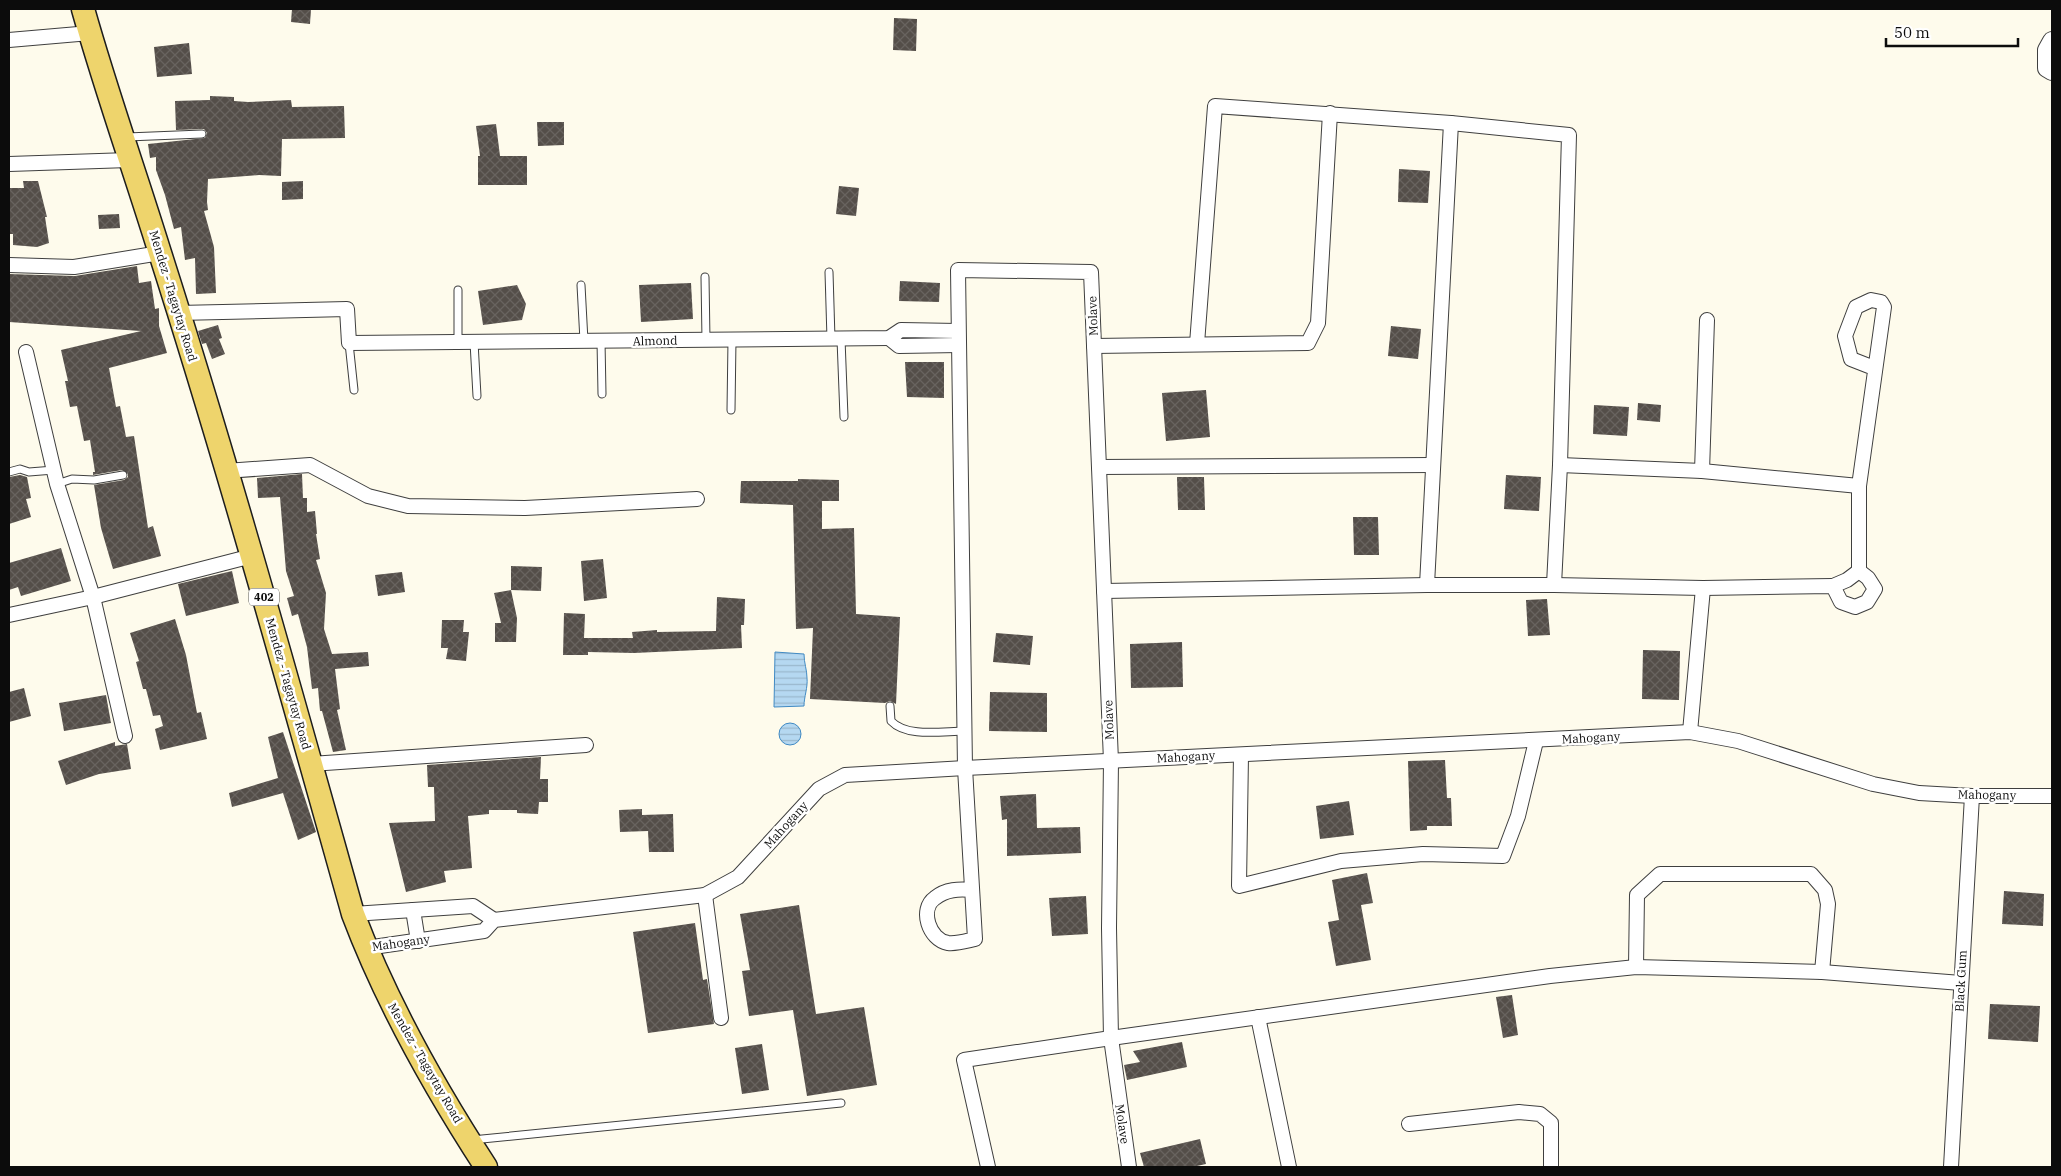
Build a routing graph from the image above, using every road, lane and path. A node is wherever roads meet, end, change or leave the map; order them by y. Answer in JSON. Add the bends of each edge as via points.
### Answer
{"nodes":[{"id":1,"x":83,"y":9,"type":"edge"},
{"id":2,"x":90,"y":33,"type":"junction"},
{"id":3,"x":9,"y":40,"type":"edge"},
{"id":4,"x":2052,"y":41,"type":"edge"},
{"id":5,"x":2052,"y":71,"type":"edge"},
{"id":6,"x":1330,"y":113,"type":"junction"},
{"id":7,"x":1451,"y":123,"type":"junction"},
{"id":8,"x":202,"y":134,"type":"dead end"},
{"id":9,"x":122,"y":137,"type":"junction"},
{"id":10,"x":129,"y":160,"type":"junction"},
{"id":11,"x":9,"y":164,"type":"edge"},
{"id":12,"x":160,"y":253,"type":"junction"},
{"id":13,"x":9,"y":265,"type":"edge"},
{"id":14,"x":830,"y":272,"type":"dead end"},
{"id":15,"x":705,"y":277,"type":"dead end"},
{"id":16,"x":581,"y":285,"type":"dead end"},
{"id":17,"x":458,"y":290,"type":"dead end"},
{"id":18,"x":178,"y":313,"type":"junction"},
{"id":19,"x":1707,"y":320,"type":"dead end"},
{"id":20,"x":958,"y":331,"type":"junction"},
{"id":21,"x":889,"y":338,"type":"junction"},
{"id":22,"x":836,"y":339,"type":"junction"},
{"id":23,"x":706,"y":340,"type":"junction"},
{"id":24,"x":732,"y":340,"type":"junction"},
{"id":25,"x":584,"y":341,"type":"junction"},
{"id":26,"x":601,"y":341,"type":"junction"},
{"id":27,"x":458,"y":342,"type":"junction"},
{"id":28,"x":474,"y":342,"type":"junction"},
{"id":29,"x":349,"y":343,"type":"junction"},
{"id":30,"x":1197,"y":344,"type":"junction"},
{"id":31,"x":959,"y":346,"type":"junction"},
{"id":32,"x":1094,"y":346,"type":"junction"},
{"id":33,"x":26,"y":352,"type":"dead end"},
{"id":34,"x":1874,"y":368,"type":"junction"},
{"id":35,"x":354,"y":390,"type":"dead end"},
{"id":36,"x":602,"y":394,"type":"dead end"},
{"id":37,"x":477,"y":396,"type":"dead end"},
{"id":38,"x":731,"y":410,"type":"dead end"},
{"id":39,"x":844,"y":417,"type":"dead end"},
{"id":40,"x":1432,"y":465,"type":"junction"},
{"id":41,"x":1560,"y":465,"type":"junction"},
{"id":42,"x":1099,"y":467,"type":"junction"},
{"id":43,"x":54,"y":470,"type":"junction"},
{"id":44,"x":226,"y":471,"type":"junction"},
{"id":45,"x":1702,"y":471,"type":"junction"},
{"id":46,"x":9,"y":472,"type":"edge"},
{"id":47,"x":123,"y":475,"type":"dead end"},
{"id":48,"x":58,"y":484,"type":"junction"},
{"id":49,"x":1859,"y":486,"type":"junction"},
{"id":50,"x":697,"y":499,"type":"dead end"},
{"id":51,"x":252,"y":556,"type":"junction"},
{"id":52,"x":1859,"y":571,"type":"junction"},
{"id":53,"x":1427,"y":585,"type":"junction"},
{"id":54,"x":1554,"y":585,"type":"junction"},
{"id":55,"x":1833,"y":586,"type":"junction"},
{"id":56,"x":1703,"y":588,"type":"junction"},
{"id":57,"x":1104,"y":591,"type":"junction"},
{"id":58,"x":93,"y":597,"type":"junction"},
{"id":59,"x":9,"y":614,"type":"edge"},
{"id":60,"x":890,"y":706,"type":"dead end"},
{"id":61,"x":965,"y":731,"type":"junction"},
{"id":62,"x":1690,"y":732,"type":"junction"},
{"id":63,"x":125,"y":736,"type":"dead end"},
{"id":64,"x":1536,"y":741,"type":"junction"},
{"id":65,"x":586,"y":745,"type":"dead end"},
{"id":66,"x":1241,"y":755,"type":"junction"},
{"id":67,"x":1111,"y":761,"type":"junction"},
{"id":68,"x":311,"y":764,"type":"junction"},
{"id":69,"x":965,"y":768,"type":"junction"},
{"id":70,"x":1972,"y":796,"type":"junction"},
{"id":71,"x":2052,"y":796,"type":"edge"},
{"id":72,"x":972,"y":890,"type":"junction"},
{"id":73,"x":705,"y":895,"type":"junction"},
{"id":74,"x":413,"y":910,"type":"junction"},
{"id":75,"x":353,"y":914,"type":"junction"},
{"id":76,"x":494,"y":920,"type":"junction"},
{"id":77,"x":418,"y":941,"type":"junction"},
{"id":78,"x":366,"y":948,"type":"junction"},
{"id":79,"x":1636,"y":967,"type":"junction"},
{"id":80,"x":1822,"y":972,"type":"junction"},
{"id":81,"x":1961,"y":983,"type":"junction"},
{"id":82,"x":1258,"y":1017,"type":"junction"},
{"id":83,"x":721,"y":1018,"type":"dead end"},
{"id":84,"x":1111,"y":1038,"type":"junction"},
{"id":85,"x":841,"y":1103,"type":"dead end"},
{"id":86,"x":1409,"y":1124,"type":"dead end"},
{"id":87,"x":470,"y":1141,"type":"junction"},
{"id":88,"x":482,"y":1166,"type":"edge"},
{"id":89,"x":988,"y":1167,"type":"edge"},
{"id":90,"x":1129,"y":1167,"type":"edge"},
{"id":91,"x":1289,"y":1167,"type":"edge"},
{"id":92,"x":1551,"y":1167,"type":"edge"},
{"id":93,"x":1951,"y":1167,"type":"edge"}],
"edges":[{"from":1,"to":2,"type":"main road","name":"Mendez - Tagaytay Road","number":"402"},
{"from":2,"to":3,"type":"street"},
{"from":2,"to":9,"type":"main road","name":"Mendez - Tagaytay Road","number":"402"},
{"from":4,"to":5,"type":"street","via":[[2047,50],[2047,68]]},
{"from":6,"to":7,"type":"street"},
{"from":6,"to":30,"type":"street","via":[[1318,323],[1308,343]]},
{"from":6,"to":30,"type":"street","via":[[1215,106]]},
{"from":7,"to":40,"type":"street"},
{"from":7,"to":41,"type":"street","via":[[1569,135]]},
{"from":8,"to":9,"type":"lane"},
{"from":9,"to":10,"type":"main road","name":"Mendez - Tagaytay Road","number":"402"},
{"from":10,"to":11,"type":"street"},
{"from":10,"to":12,"type":"main road","name":"Mendez - Tagaytay Road","number":"402"},
{"from":12,"to":13,"type":"street","via":[[74,266]]},
{"from":12,"to":18,"type":"main road","name":"Mendez - Tagaytay Road","number":"402"},
{"from":14,"to":22,"type":"lane"},
{"from":15,"to":23,"type":"lane"},
{"from":16,"to":25,"type":"lane"},
{"from":17,"to":27,"type":"lane"},
{"from":18,"to":29,"type":"street","via":[[347,309]]},
{"from":18,"to":44,"type":"main road","name":"Mendez - Tagaytay Road","number":"402"},
{"from":19,"to":45,"type":"street"},
{"from":20,"to":21,"type":"street","name":"Almond","via":[[901,330]]},
{"from":20,"to":31,"type":"street"},
{"from":20,"to":32,"type":"street","name":"Molave","via":[[958,270],[1091,272]]},
{"from":21,"to":22,"type":"street","name":"Almond"},
{"from":21,"to":31,"type":"street","via":[[899,346]]},
{"from":22,"to":24,"type":"street","name":"Almond"},
{"from":22,"to":39,"type":"lane"},
{"from":23,"to":24,"type":"street","name":"Almond"},
{"from":23,"to":26,"type":"street","name":"Almond"},
{"from":24,"to":38,"type":"lane"},
{"from":25,"to":26,"type":"street","name":"Almond"},
{"from":25,"to":28,"type":"street","name":"Almond"},
{"from":26,"to":36,"type":"lane"},
{"from":27,"to":28,"type":"street","name":"Almond"},
{"from":27,"to":29,"type":"street","name":"Almond"},
{"from":28,"to":37,"type":"lane"},
{"from":29,"to":35,"type":"lane"},
{"from":30,"to":32,"type":"street"},
{"from":31,"to":61,"type":"street"},
{"from":32,"to":42,"type":"street","name":"Molave"},
{"from":33,"to":43,"type":"street"},
{"from":34,"to":34,"type":"street","via":[[1884,307],[1880,302],[1871,300],[1856,307],[1845,336],[1851,359]]},
{"from":34,"to":49,"type":"street"},
{"from":40,"to":42,"type":"street"},
{"from":40,"to":53,"type":"street"},
{"from":41,"to":45,"type":"street"},
{"from":41,"to":54,"type":"street"},
{"from":42,"to":57,"type":"street","name":"Molave"},
{"from":43,"to":46,"type":"lane","via":[[28,472],[20,469]]},
{"from":43,"to":48,"type":"street"},
{"from":44,"to":50,"type":"street","via":[[310,465],[368,496],[408,506],[525,508]]},
{"from":44,"to":51,"type":"main road","name":"Mendez - Tagaytay Road","number":"402"},
{"from":45,"to":49,"type":"street"},
{"from":47,"to":48,"type":"lane","via":[[94,480],[72,478]]},
{"from":48,"to":58,"type":"street"},
{"from":49,"to":52,"type":"street"},
{"from":51,"to":58,"type":"street"},
{"from":51,"to":68,"type":"main road","name":"Mendez - Tagaytay Road","number":"402"},
{"from":52,"to":55,"type":"street"},
{"from":52,"to":55,"type":"street","via":[[1875,589],[1867,602],[1854,607],[1841,602]]},
{"from":53,"to":54,"type":"street"},
{"from":53,"to":57,"type":"street"},
{"from":54,"to":56,"type":"street"},
{"from":55,"to":56,"type":"street"},
{"from":56,"to":62,"type":"street"},
{"from":57,"to":67,"type":"street","name":"Molave"},
{"from":58,"to":59,"type":"street"},
{"from":58,"to":63,"type":"street"},
{"from":60,"to":61,"type":"lane","via":[[891,722],[898,728]]},
{"from":61,"to":69,"type":"street"},
{"from":62,"to":64,"type":"street","name":"Mahogany"},
{"from":62,"to":70,"type":"street","name":"Mahogany","via":[[1738,741],[1873,784],[1919,793]]},
{"from":64,"to":66,"type":"street","name":"Mahogany"},
{"from":64,"to":66,"type":"street","via":[[1518,816],[1504,856],[1423,854],[1341,861],[1239,886]]},
{"from":65,"to":68,"type":"street"},
{"from":66,"to":67,"type":"street","name":"Mahogany"},
{"from":67,"to":69,"type":"street","name":"Mahogany"},
{"from":67,"to":84,"type":"street","name":"Molave"},
{"from":68,"to":75,"type":"main road","name":"Mendez - Tagaytay Road","number":"402"},
{"from":69,"to":72,"type":"street"},
{"from":69,"to":73,"type":"street","name":"Mahogany","via":[[846,775],[819,789],[738,877]]},
{"from":70,"to":71,"type":"street","name":"Mahogany"},
{"from":70,"to":81,"type":"street","name":"Black Gum"},
{"from":72,"to":72,"type":"street","via":[[945,892],[934,899],[928,909],[927,920],[937,937],[946,943],[975,939]]},
{"from":73,"to":76,"type":"street","name":"Mahogany"},
{"from":73,"to":83,"type":"street"},
{"from":74,"to":75,"type":"street"},
{"from":74,"to":76,"type":"street","via":[[473,906]]},
{"from":74,"to":77,"type":"street"},
{"from":75,"to":78,"type":"main road","name":"Mendez - Tagaytay Road","number":"402"},
{"from":76,"to":77,"type":"street","name":"Mahogany","via":[[484,931]]},
{"from":77,"to":78,"type":"street","name":"Mahogany"},
{"from":78,"to":87,"type":"main road","name":"Mendez - Tagaytay Road","number":"402","via":[[404,1031]]},
{"from":79,"to":80,"type":"street"},
{"from":79,"to":80,"type":"street","via":[[1637,895],[1660,874],[1811,874],[1825,890],[1828,904]]},
{"from":79,"to":82,"type":"street"},
{"from":80,"to":81,"type":"street"},
{"from":81,"to":93,"type":"street","name":"Black Gum"},
{"from":82,"to":84,"type":"street"},
{"from":82,"to":91,"type":"street"},
{"from":84,"to":89,"type":"street","via":[[964,1060]]},
{"from":84,"to":90,"type":"street","name":"Molave"},
{"from":85,"to":87,"type":"lane"},
{"from":86,"to":92,"type":"street","via":[[1519,1112],[1540,1114],[1551,1123]]},
{"from":87,"to":88,"type":"main road","name":"Mendez - Tagaytay Road","number":"402"}]}
